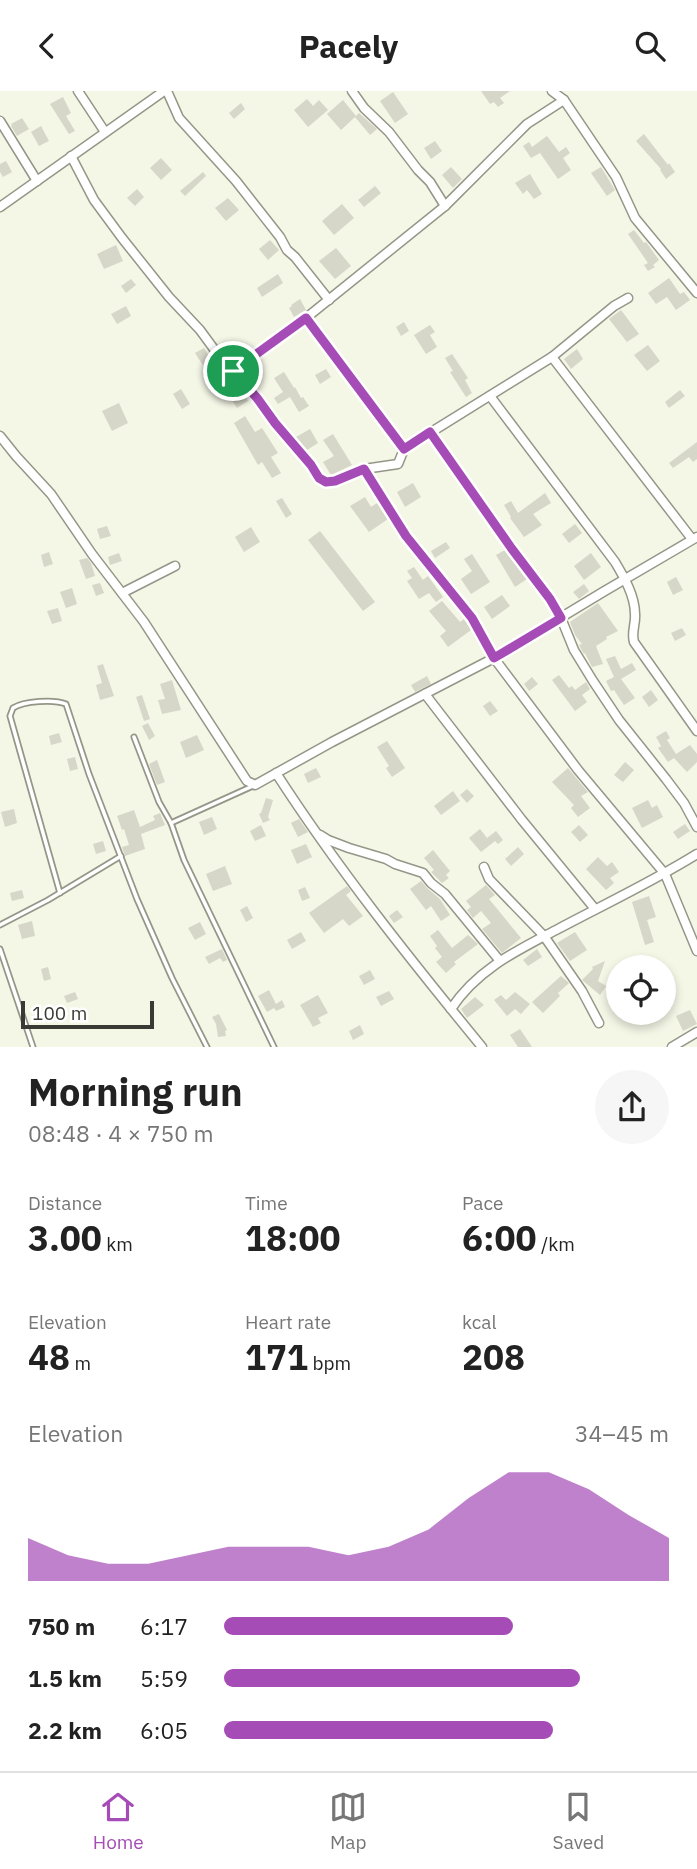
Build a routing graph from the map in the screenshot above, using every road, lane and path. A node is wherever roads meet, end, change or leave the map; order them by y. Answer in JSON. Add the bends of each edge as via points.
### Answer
{"nodes":[{"id":1,"x":78,"y":91,"type":"edge"},
{"id":2,"x":166,"y":91,"type":"edge"},
{"id":3,"x":352,"y":91,"type":"edge"},
{"id":4,"x":552,"y":91,"type":"edge"},
{"id":5,"x":564,"y":100,"type":"junction"},
{"id":6,"x":0,"y":121,"type":"edge"},
{"id":7,"x":105,"y":132,"type":"junction"},
{"id":8,"x":72,"y":156,"type":"junction"},
{"id":9,"x":37,"y":181,"type":"junction"},
{"id":10,"x":445,"y":206,"type":"junction"},
{"id":11,"x":0,"y":207,"type":"edge"},
{"id":12,"x":697,"y":293,"type":"edge"},
{"id":13,"x":628,"y":298,"type":"dead end"},
{"id":14,"x":329,"y":300,"type":"junction"},
{"id":15,"x":306,"y":318,"type":"junction"},
{"id":16,"x":552,"y":357,"type":"junction"},
{"id":17,"x":233,"y":371,"type":"junction"},
{"id":18,"x":491,"y":396,"type":"junction"},
{"id":19,"x":430,"y":432,"type":"junction"},
{"id":20,"x":0,"y":436,"type":"edge"},
{"id":21,"x":404,"y":449,"type":"junction"},
{"id":22,"x":364,"y":469,"type":"junction"},
{"id":23,"x":695,"y":538,"type":"edge"},
{"id":24,"x":175,"y":566,"type":"dead end"},
{"id":25,"x":624,"y":579,"type":"junction"},
{"id":26,"x":122,"y":593,"type":"junction"},
{"id":27,"x":561,"y":618,"type":"junction"},
{"id":28,"x":494,"y":658,"type":"junction"},
{"id":29,"x":425,"y":694,"type":"junction"},
{"id":30,"x":697,"y":731,"type":"edge"},
{"id":31,"x":134,"y":737,"type":"dead end"},
{"id":32,"x":276,"y":773,"type":"junction"},
{"id":33,"x":260,"y":783,"type":"junction"},
{"id":34,"x":171,"y":823,"type":"junction"},
{"id":35,"x":311,"y":827,"type":"junction"},
{"id":36,"x":697,"y":827,"type":"edge"},
{"id":37,"x":697,"y":854,"type":"edge"},
{"id":38,"x":121,"y":856,"type":"junction"},
{"id":39,"x":484,"y":867,"type":"dead end"},
{"id":40,"x":665,"y":874,"type":"junction"},
{"id":41,"x":60,"y":893,"type":"junction"},
{"id":42,"x":595,"y":909,"type":"junction"},
{"id":43,"x":0,"y":925,"type":"edge"},
{"id":44,"x":544,"y":936,"type":"junction"},
{"id":45,"x":0,"y":949,"type":"edge"},
{"id":46,"x":697,"y":951,"type":"edge"},
{"id":47,"x":500,"y":961,"type":"junction"},
{"id":48,"x":451,"y":1009,"type":"junction"},
{"id":49,"x":599,"y":1023,"type":"dead end"},
{"id":50,"x":697,"y":1032,"type":"edge"},
{"id":51,"x":33,"y":1047,"type":"edge"},
{"id":52,"x":207,"y":1047,"type":"edge"},
{"id":53,"x":274,"y":1047,"type":"edge"},
{"id":54,"x":482,"y":1047,"type":"edge"},
{"id":55,"x":672,"y":1047,"type":"edge"}],
"edges":[{"from":1,"to":7,"type":"street"},
{"from":2,"to":7,"type":"street"},
{"from":2,"to":14,"type":"street","via":[[179,118],[236,181]]},
{"from":3,"to":10,"type":"street"},
{"from":4,"to":5,"type":"street"},
{"from":5,"to":10,"type":"street","via":[[527,124]]},
{"from":5,"to":12,"type":"street","via":[[616,177],[635,218]]},
{"from":6,"to":9,"type":"street"},
{"from":7,"to":8,"type":"street"},
{"from":8,"to":9,"type":"street"},
{"from":8,"to":17,"type":"street","via":[[94,200],[121,238]]},
{"from":9,"to":11,"type":"street"},
{"from":10,"to":14,"type":"street"},
{"from":13,"to":16,"type":"street"},
{"from":14,"to":15,"type":"street"},
{"from":15,"to":17,"type":"street"},
{"from":15,"to":21,"type":"street"},
{"from":16,"to":18,"type":"street"},
{"from":16,"to":23,"type":"street"},
{"from":17,"to":22,"type":"street","via":[[319,478],[335,481]]},
{"from":18,"to":19,"type":"street"},
{"from":18,"to":25,"type":"street","via":[[595,533]]},
{"from":19,"to":21,"type":"street"},
{"from":19,"to":27,"type":"street"},
{"from":20,"to":26,"type":"street","via":[[51,494]]},
{"from":21,"to":22,"type":"street","via":[[398,464]]},
{"from":22,"to":28,"type":"street","via":[[406,536],[472,618]]},
{"from":23,"to":25,"type":"street"},
{"from":24,"to":26,"type":"street"},
{"from":25,"to":27,"type":"street"},
{"from":25,"to":30,"type":"street","via":[[635,609],[634,642]]},
{"from":26,"to":33,"type":"street","via":[[247,781]]},
{"from":27,"to":28,"type":"street"},
{"from":27,"to":36,"type":"street","via":[[593,681]]},
{"from":28,"to":29,"type":"street"},
{"from":28,"to":40,"type":"street","via":[[578,770]]},
{"from":29,"to":32,"type":"street"},
{"from":29,"to":42,"type":"street"},
{"from":31,"to":34,"type":"lane"},
{"from":32,"to":33,"type":"street"},
{"from":32,"to":35,"type":"street"},
{"from":33,"to":34,"type":"lane"},
{"from":34,"to":53,"type":"lane","via":[[184,860]]},
{"from":35,"to":47,"type":"street","via":[[328,840],[423,873]]},
{"from":35,"to":48,"type":"street"},
{"from":37,"to":40,"type":"street"},
{"from":38,"to":41,"type":"lane"},
{"from":38,"to":41,"type":"lane","via":[[66,704],[17,705],[10,716]]},
{"from":38,"to":52,"type":"lane","via":[[136,899]]},
{"from":39,"to":44,"type":"street","via":[[489,879]]},
{"from":40,"to":42,"type":"street"},
{"from":40,"to":46,"type":"street"},
{"from":41,"to":43,"type":"lane"},
{"from":42,"to":44,"type":"street"},
{"from":44,"to":47,"type":"street"},
{"from":44,"to":49,"type":"street"},
{"from":45,"to":51,"type":"lane"},
{"from":47,"to":48,"type":"street","via":[[470,983]]},
{"from":48,"to":54,"type":"street"},
{"from":50,"to":55,"type":"street"}]}
